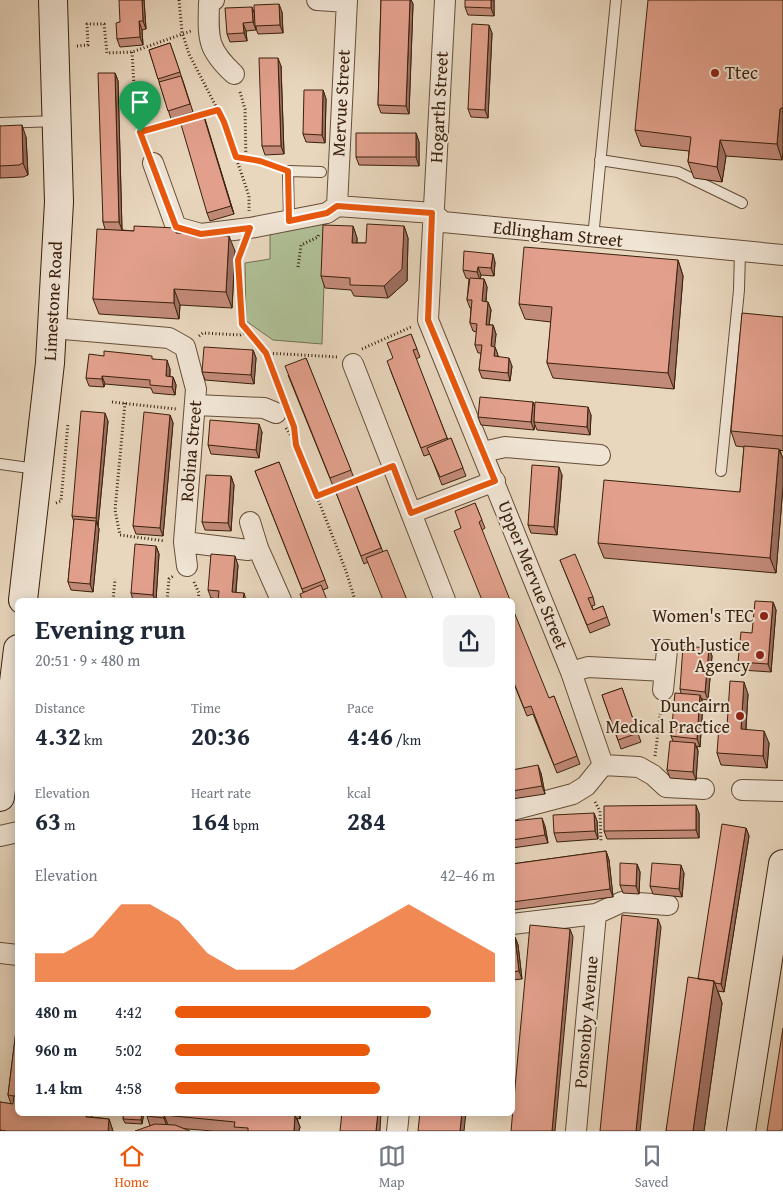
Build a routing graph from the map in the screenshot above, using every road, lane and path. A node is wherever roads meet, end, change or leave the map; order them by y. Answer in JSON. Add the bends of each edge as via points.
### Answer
{"nodes":[{"id":1,"x":53,"y":0,"type":"edge"},
{"id":2,"x":179,"y":0,"type":"edge"},
{"id":3,"x":214,"y":0,"type":"edge"},
{"id":4,"x":317,"y":0,"type":"edge"},
{"id":5,"x":445,"y":0,"type":"edge"},
{"id":6,"x":616,"y":0,"type":"edge"},
{"id":7,"x":347,"y":1,"type":"edge"},
{"id":8,"x":87,"y":24,"type":"dead end"},
{"id":9,"x":182,"y":32,"type":"junction"},
{"id":10,"x":132,"y":52,"type":"junction"},
{"id":11,"x":234,"y":74,"type":"joint"},
{"id":12,"x":218,"y":110,"type":"junction"},
{"id":13,"x":200,"y":115,"type":"edge"},
{"id":14,"x":192,"y":118,"type":"edge"},
{"id":15,"x":58,"y":121,"type":"junction"},
{"id":16,"x":0,"y":122,"type":"edge"},
{"id":17,"x":140,"y":132,"type":"junction"},
{"id":18,"x":236,"y":157,"type":"junction"},
{"id":19,"x":246,"y":160,"type":"junction"},
{"id":20,"x":600,"y":160,"type":"junction"},
{"id":21,"x":153,"y":163,"type":"joint"},
{"id":22,"x":288,"y":171,"type":"junction"},
{"id":23,"x":322,"y":172,"type":"dead end"},
{"id":24,"x":742,"y":203,"type":"dead end"},
{"id":25,"x":329,"y":210,"type":"junction"},
{"id":26,"x":432,"y":213,"type":"junction"},
{"id":27,"x":289,"y":221,"type":"junction"},
{"id":28,"x":250,"y":228,"type":"junction"},
{"id":29,"x":593,"y":238,"type":"junction"},
{"id":30,"x":740,"y":251,"type":"junction"},
{"id":31,"x":783,"y":255,"type":"edge"},
{"id":32,"x":298,"y":267,"type":"dead end"},
{"id":33,"x":52,"y":328,"type":"junction"},
{"id":34,"x":248,"y":331,"type":"junction"},
{"id":35,"x":185,"y":347,"type":"junction"},
{"id":36,"x":353,"y":364,"type":"dead end"},
{"id":37,"x":112,"y":402,"type":"dead end"},
{"id":38,"x":125,"y":404,"type":"junction"},
{"id":39,"x":196,"y":405,"type":"junction"},
{"id":40,"x":283,"y":409,"type":"junction"},
{"id":41,"x":68,"y":423,"type":"dead end"},
{"id":42,"x":483,"y":452,"type":"junction"},
{"id":43,"x":600,"y":455,"type":"dead end"},
{"id":44,"x":0,"y":464,"type":"edge"},
{"id":45,"x":393,"y":466,"type":"junction"},
{"id":46,"x":38,"y":469,"type":"junction"},
{"id":47,"x":721,"y":471,"type":"dead end"},
{"id":48,"x":495,"y":481,"type":"junction"},
{"id":49,"x":317,"y":496,"type":"junction"},
{"id":50,"x":61,"y":501,"type":"dead end"},
{"id":51,"x":411,"y":513,"type":"junction"},
{"id":52,"x":250,"y":522,"type":"dead end"},
{"id":53,"x":184,"y":542,"type":"junction"},
{"id":54,"x":258,"y":548,"type":"junction"},
{"id":55,"x":187,"y":566,"type":"dead end"},
{"id":56,"x":115,"y":579,"type":"dead end"},
{"id":57,"x":23,"y":598,"type":"edge"},
{"id":58,"x":113,"y":598,"type":"edge"},
{"id":59,"x":280,"y":598,"type":"edge"},
{"id":60,"x":354,"y":598,"type":"edge"},
{"id":61,"x":444,"y":598,"type":"edge"},
{"id":62,"x":667,"y":650,"type":"dead end"},
{"id":63,"x":15,"y":670,"type":"edge"},
{"id":64,"x":571,"y":672,"type":"junction"},
{"id":65,"x":664,"y":680,"type":"junction"},
{"id":66,"x":2,"y":762,"type":"edge"},
{"id":67,"x":603,"y":765,"type":"junction"},
{"id":68,"x":646,"y":771,"type":"junction"},
{"id":69,"x":586,"y":786,"type":"junction"},
{"id":70,"x":704,"y":789,"type":"dead end"},
{"id":71,"x":742,"y":790,"type":"dead end"},
{"id":72,"x":783,"y":791,"type":"edge"},
{"id":73,"x":0,"y":797,"type":"edge"},
{"id":74,"x":515,"y":809,"type":"edge"},
{"id":75,"x":15,"y":833,"type":"edge"},
{"id":76,"x":0,"y":836,"type":"edge"},
{"id":77,"x":601,"y":842,"type":"dead end"},
{"id":78,"x":783,"y":864,"type":"edge"},
{"id":79,"x":668,"y":905,"type":"dead end"},
{"id":80,"x":596,"y":914,"type":"junction"},
{"id":81,"x":515,"y":924,"type":"edge"},
{"id":82,"x":0,"y":953,"type":"edge"},
{"id":83,"x":15,"y":956,"type":"edge"},
{"id":84,"x":399,"y":1116,"type":"edge"},
{"id":85,"x":397,"y":1131,"type":"edge"},
{"id":86,"x":576,"y":1131,"type":"edge"},
{"id":87,"x":741,"y":1131,"type":"edge"}],
"edges":[{"from":1,"to":15,"type":"main road","name":"Limestone Road"},
{"from":2,"to":9,"type":"path"},
{"from":3,"to":11,"type":"street","via":[[209,3],[208,38],[218,59]]},
{"from":4,"to":7,"type":"street"},
{"from":5,"to":26,"type":"street","name":"Hogarth Street"},
{"from":6,"to":20,"type":"lane"},
{"from":7,"to":25,"type":"street","name":"Mervue Street"},
{"from":8,"to":10,"type":"path","via":[[104,24],[107,53]]},
{"from":9,"to":10,"type":"path"},
{"from":9,"to":12,"type":"path","via":[[189,54]]},
{"from":10,"to":17,"type":"path","via":[[136,120]]},
{"from":11,"to":19,"type":"path","via":[[245,109]]},
{"from":12,"to":13,"type":"path"},
{"from":12,"to":18,"type":"path"},
{"from":14,"to":17,"type":"path"},
{"from":15,"to":16,"type":"lane"},
{"from":15,"to":33,"type":"main road","name":"Limestone Road","via":[[59,202]]},
{"from":17,"to":21,"type":"path"},
{"from":18,"to":19,"type":"path"},
{"from":18,"to":28,"type":"path","via":[[249,196]]},
{"from":19,"to":22,"type":"path","via":[[260,161]]},
{"from":20,"to":24,"type":"lane","via":[[678,172]]},
{"from":20,"to":29,"type":"lane"},
{"from":21,"to":28,"type":"street","name":"Edlingham Street","via":[[176,227],[201,234]]},
{"from":22,"to":23,"type":"lane"},
{"from":22,"to":27,"type":"lane"},
{"from":25,"to":26,"type":"street","name":"Edlingham Street"},
{"from":25,"to":27,"type":"street","name":"Edlingham Street"},
{"from":25,"to":32,"type":"path","via":[[318,237],[301,246]]},
{"from":26,"to":29,"type":"street","name":"Edlingham Street","via":[[443,222]]},
{"from":26,"to":42,"type":"street","name":"Upper Mervue Street","via":[[428,320]]},
{"from":27,"to":28,"type":"street","name":"Edlingham Street"},
{"from":28,"to":34,"type":"path","via":[[238,260],[242,324]]},
{"from":29,"to":30,"type":"street","name":"Edlingham Street"},
{"from":30,"to":31,"type":"street","name":"Edlingham Street"},
{"from":30,"to":47,"type":"lane"},
{"from":33,"to":35,"type":"street","via":[[169,338]]},
{"from":33,"to":46,"type":"main road","name":"Limestone Road"},
{"from":34,"to":35,"type":"path","via":[[240,335],[203,333]]},
{"from":34,"to":40,"type":"path","via":[[266,353]]},
{"from":35,"to":39,"type":"street","name":"Robina Street","via":[[196,389]]},
{"from":36,"to":45,"type":"street"},
{"from":37,"to":38,"type":"path"},
{"from":38,"to":39,"type":"path","via":[[181,410]]},
{"from":38,"to":53,"type":"path","via":[[115,510],[120,536]]},
{"from":39,"to":40,"type":"street"},
{"from":39,"to":53,"type":"street","name":"Robina Street"},
{"from":40,"to":49,"type":"path"},
{"from":41,"to":50,"type":"path"},
{"from":42,"to":43,"type":"street","via":[[504,448]]},
{"from":42,"to":48,"type":"street","name":"Upper Mervue Street"},
{"from":44,"to":46,"type":"lane"},
{"from":45,"to":49,"type":"path"},
{"from":45,"to":51,"type":"street"},
{"from":46,"to":57,"type":"main road","name":"Limestone Road"},
{"from":48,"to":51,"type":"street"},
{"from":48,"to":64,"type":"street","name":"Upper Mervue Street"},
{"from":49,"to":60,"type":"path"},
{"from":51,"to":61,"type":"street"},
{"from":52,"to":54,"type":"street"},
{"from":53,"to":54,"type":"street","via":[[248,550]]},
{"from":53,"to":55,"type":"street","name":"Robina Street"},
{"from":54,"to":59,"type":"street"},
{"from":56,"to":58,"type":"path"},
{"from":62,"to":65,"type":"street"},
{"from":63,"to":66,"type":"main road"},
{"from":64,"to":65,"type":"street","via":[[588,667]]},
{"from":64,"to":67,"type":"street","name":"Upper Mervue Street"},
{"from":65,"to":68,"type":"path"},
{"from":66,"to":73,"type":"main road"},
{"from":67,"to":68,"type":"street"},
{"from":67,"to":69,"type":"street"},
{"from":68,"to":70,"type":"street","via":[[666,787]]},
{"from":69,"to":74,"type":"street","via":[[573,794]]},
{"from":69,"to":77,"type":"path","via":[[600,811]]},
{"from":71,"to":72,"type":"street"},
{"from":75,"to":76,"type":"street"},
{"from":78,"to":87,"type":"main road"},
{"from":79,"to":80,"type":"street","via":[[622,902]]},
{"from":80,"to":81,"type":"street"},
{"from":80,"to":86,"type":"street","name":"Ponsonby Avenue"},
{"from":82,"to":83,"type":"street"},
{"from":84,"to":85,"type":"street"}]}
